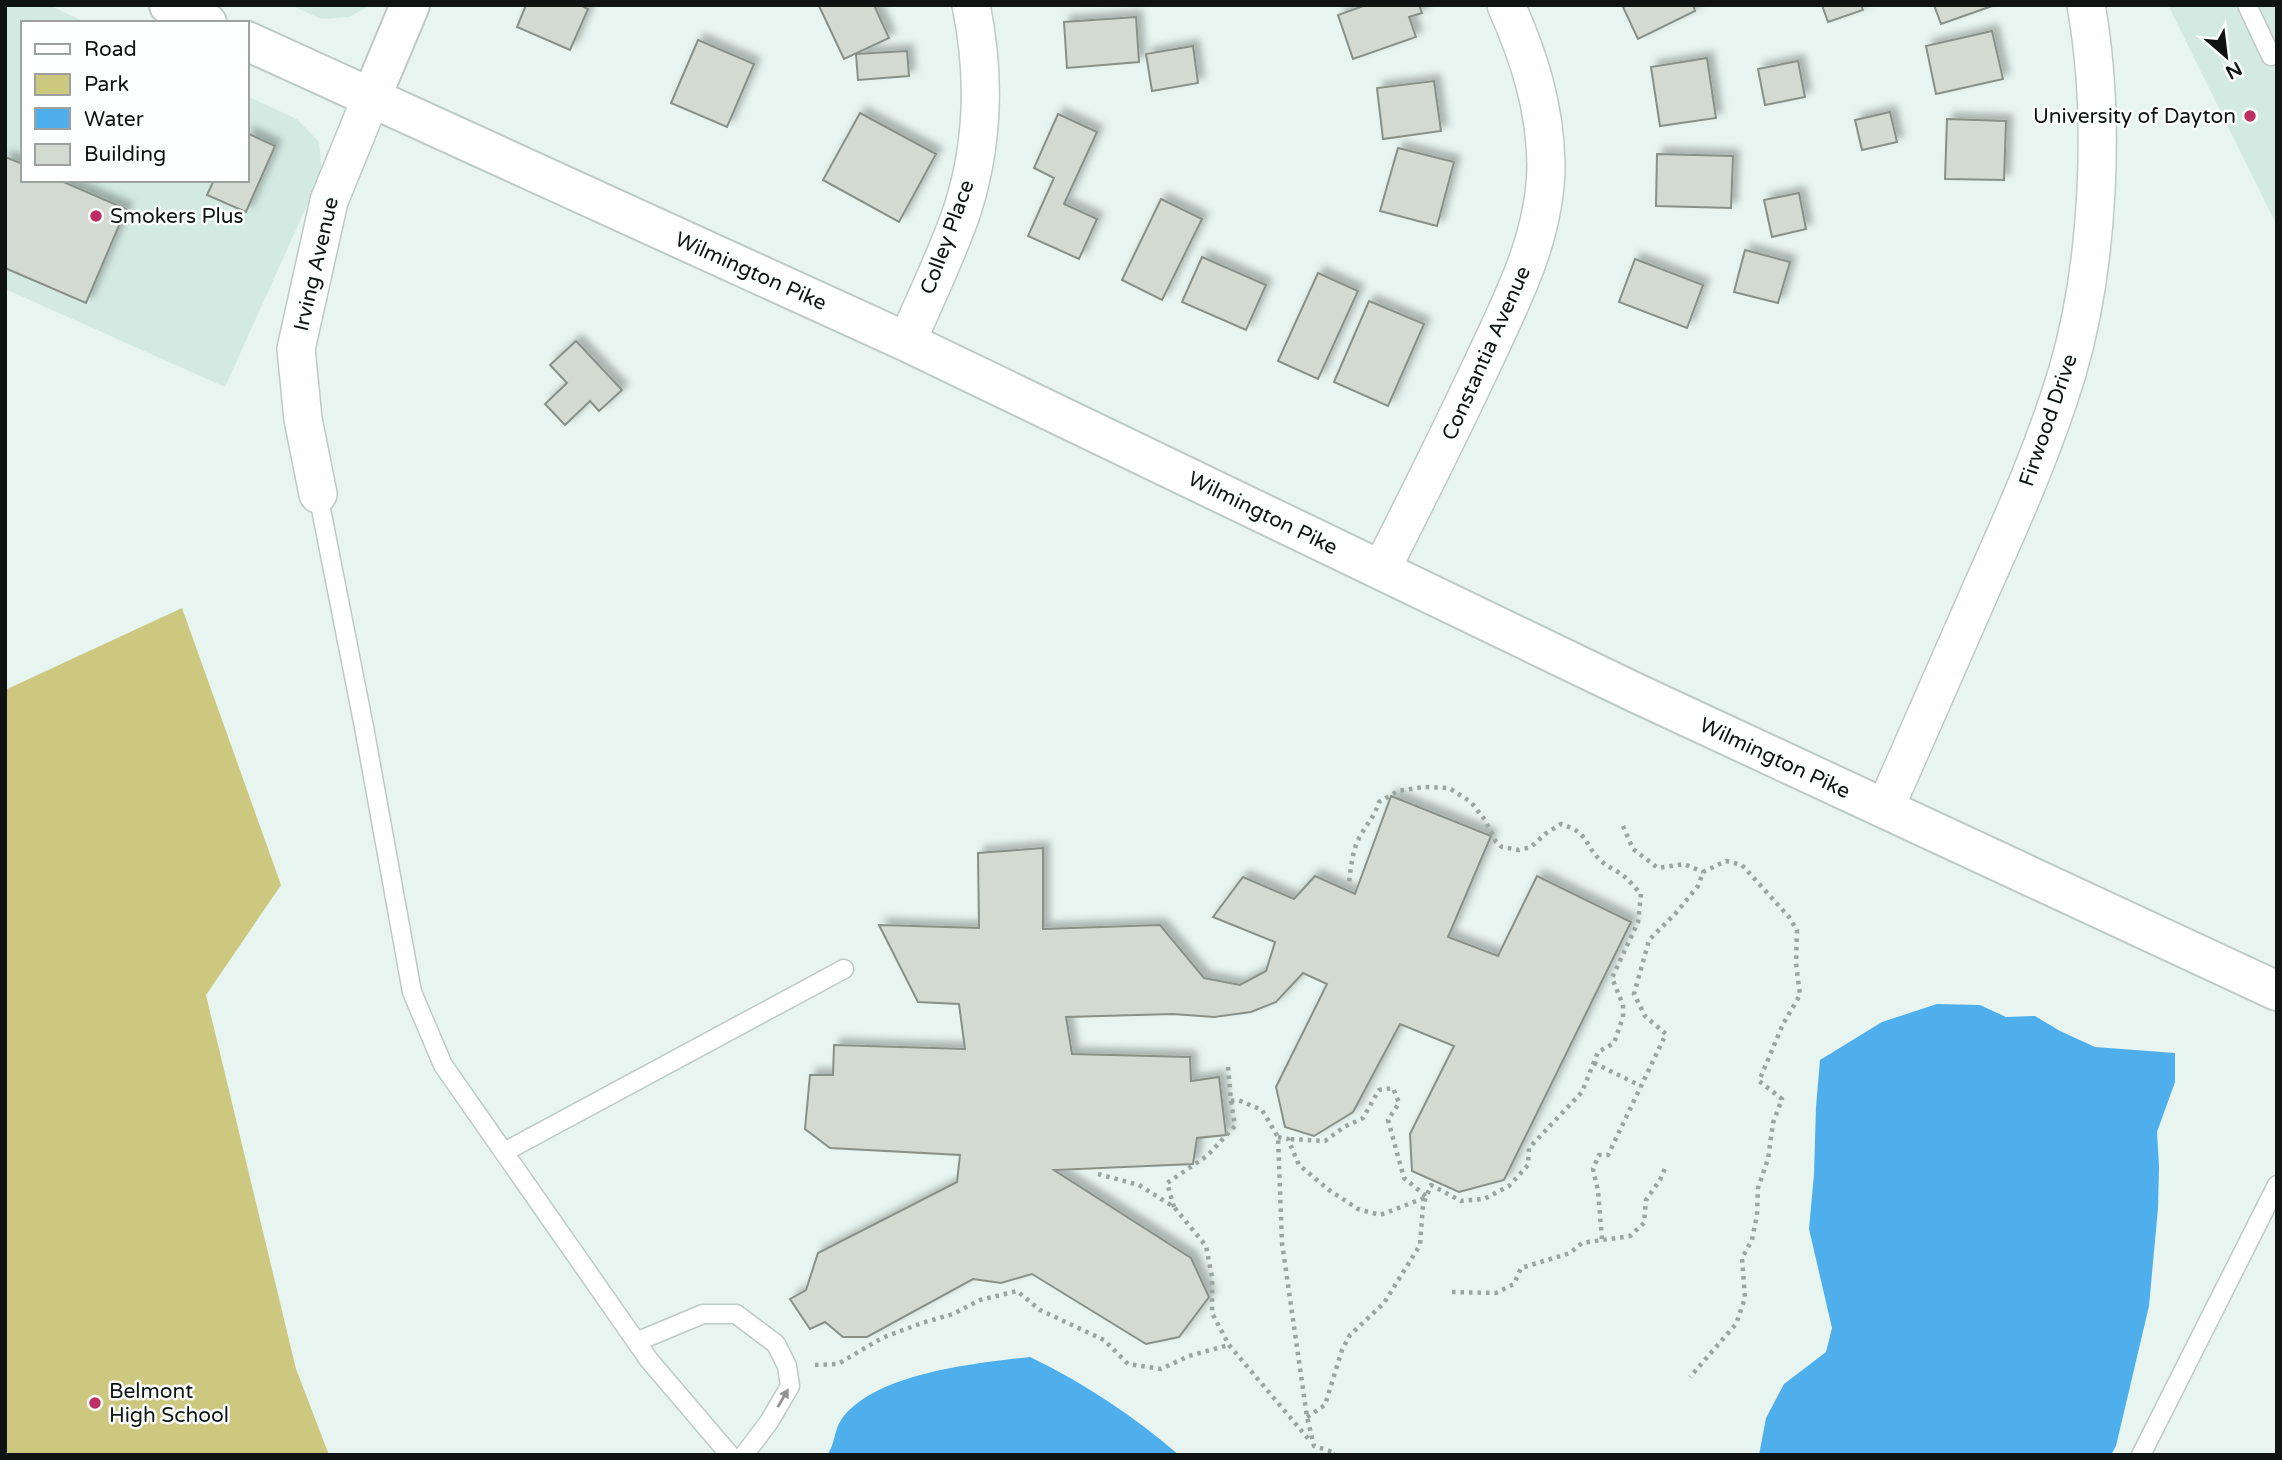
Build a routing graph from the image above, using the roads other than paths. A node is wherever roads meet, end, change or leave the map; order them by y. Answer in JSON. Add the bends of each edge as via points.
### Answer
{"nodes":[{"id":1,"x":169,"y":5,"type":"edge"},
{"id":2,"x":410,"y":5,"type":"edge"},
{"id":3,"x":971,"y":5,"type":"edge"},
{"id":4,"x":1506,"y":5,"type":"edge"},
{"id":5,"x":2086,"y":5,"type":"edge"},
{"id":6,"x":2247,"y":5,"type":"edge"},
{"id":7,"x":203,"y":21,"type":"edge"},
{"id":8,"x":248,"y":41,"type":"edge"},
{"id":9,"x":2271,"y":56,"type":"dead end"},
{"id":10,"x":371,"y":98,"type":"junction"},
{"id":11,"x":907,"y":342,"type":"junction"},
{"id":12,"x":317,"y":494,"type":"joint"},
{"id":13,"x":1381,"y":570,"type":"junction"},
{"id":14,"x":1885,"y":808,"type":"junction"},
{"id":15,"x":844,"y":968,"type":"dead end"},
{"id":16,"x":2277,"y":991,"type":"edge"},
{"id":17,"x":504,"y":1152,"type":"junction"},
{"id":18,"x":2277,"y":1185,"type":"edge"},
{"id":19,"x":636,"y":1342,"type":"junction"},
{"id":20,"x":730,"y":1455,"type":"edge"},
{"id":21,"x":744,"y":1455,"type":"edge"},
{"id":22,"x":2141,"y":1455,"type":"edge"}],
"edges":[{"from":1,"to":7,"type":"main road"},
{"from":2,"to":10,"type":"main road","name":"Irving Avenue"},
{"from":3,"to":11,"type":"street","name":"Colley Place","via":[[981,77],[978,144],[963,208]]},
{"from":4,"to":13,"type":"street","name":"Constantia Avenue","via":[[1525,48],[1541,107],[1546,164],[1541,216],[1522,279]]},
{"from":5,"to":14,"type":"street","name":"Firwood Drive","via":[[2095,90],[2097,176],[2089,262],[2074,346],[2032,474]]},
{"from":6,"to":9,"type":"lane"},
{"from":8,"to":10,"type":"main road","name":"Wilmington Pike"},
{"from":10,"to":11,"type":"main road","name":"Wilmington Pike"},
{"from":10,"to":12,"type":"street","name":"Irving Avenue","via":[[329,201],[296,349]]},
{"from":11,"to":13,"type":"main road","name":"Wilmington Pike"},
{"from":12,"to":17,"type":"lane","via":[[412,992],[443,1065]]},
{"from":13,"to":14,"type":"main road","name":"Wilmington Pike"},
{"from":14,"to":16,"type":"main road","name":"Wilmington Pike"},
{"from":15,"to":17,"type":"lane"},
{"from":17,"to":19,"type":"lane"},
{"from":18,"to":22,"type":"lane"},
{"from":19,"to":20,"type":"lane"},
{"from":21,"to":19,"type":"lane","one_way":true,"via":[[790,1386],[776,1344],[736,1314],[703,1314]]}]}
